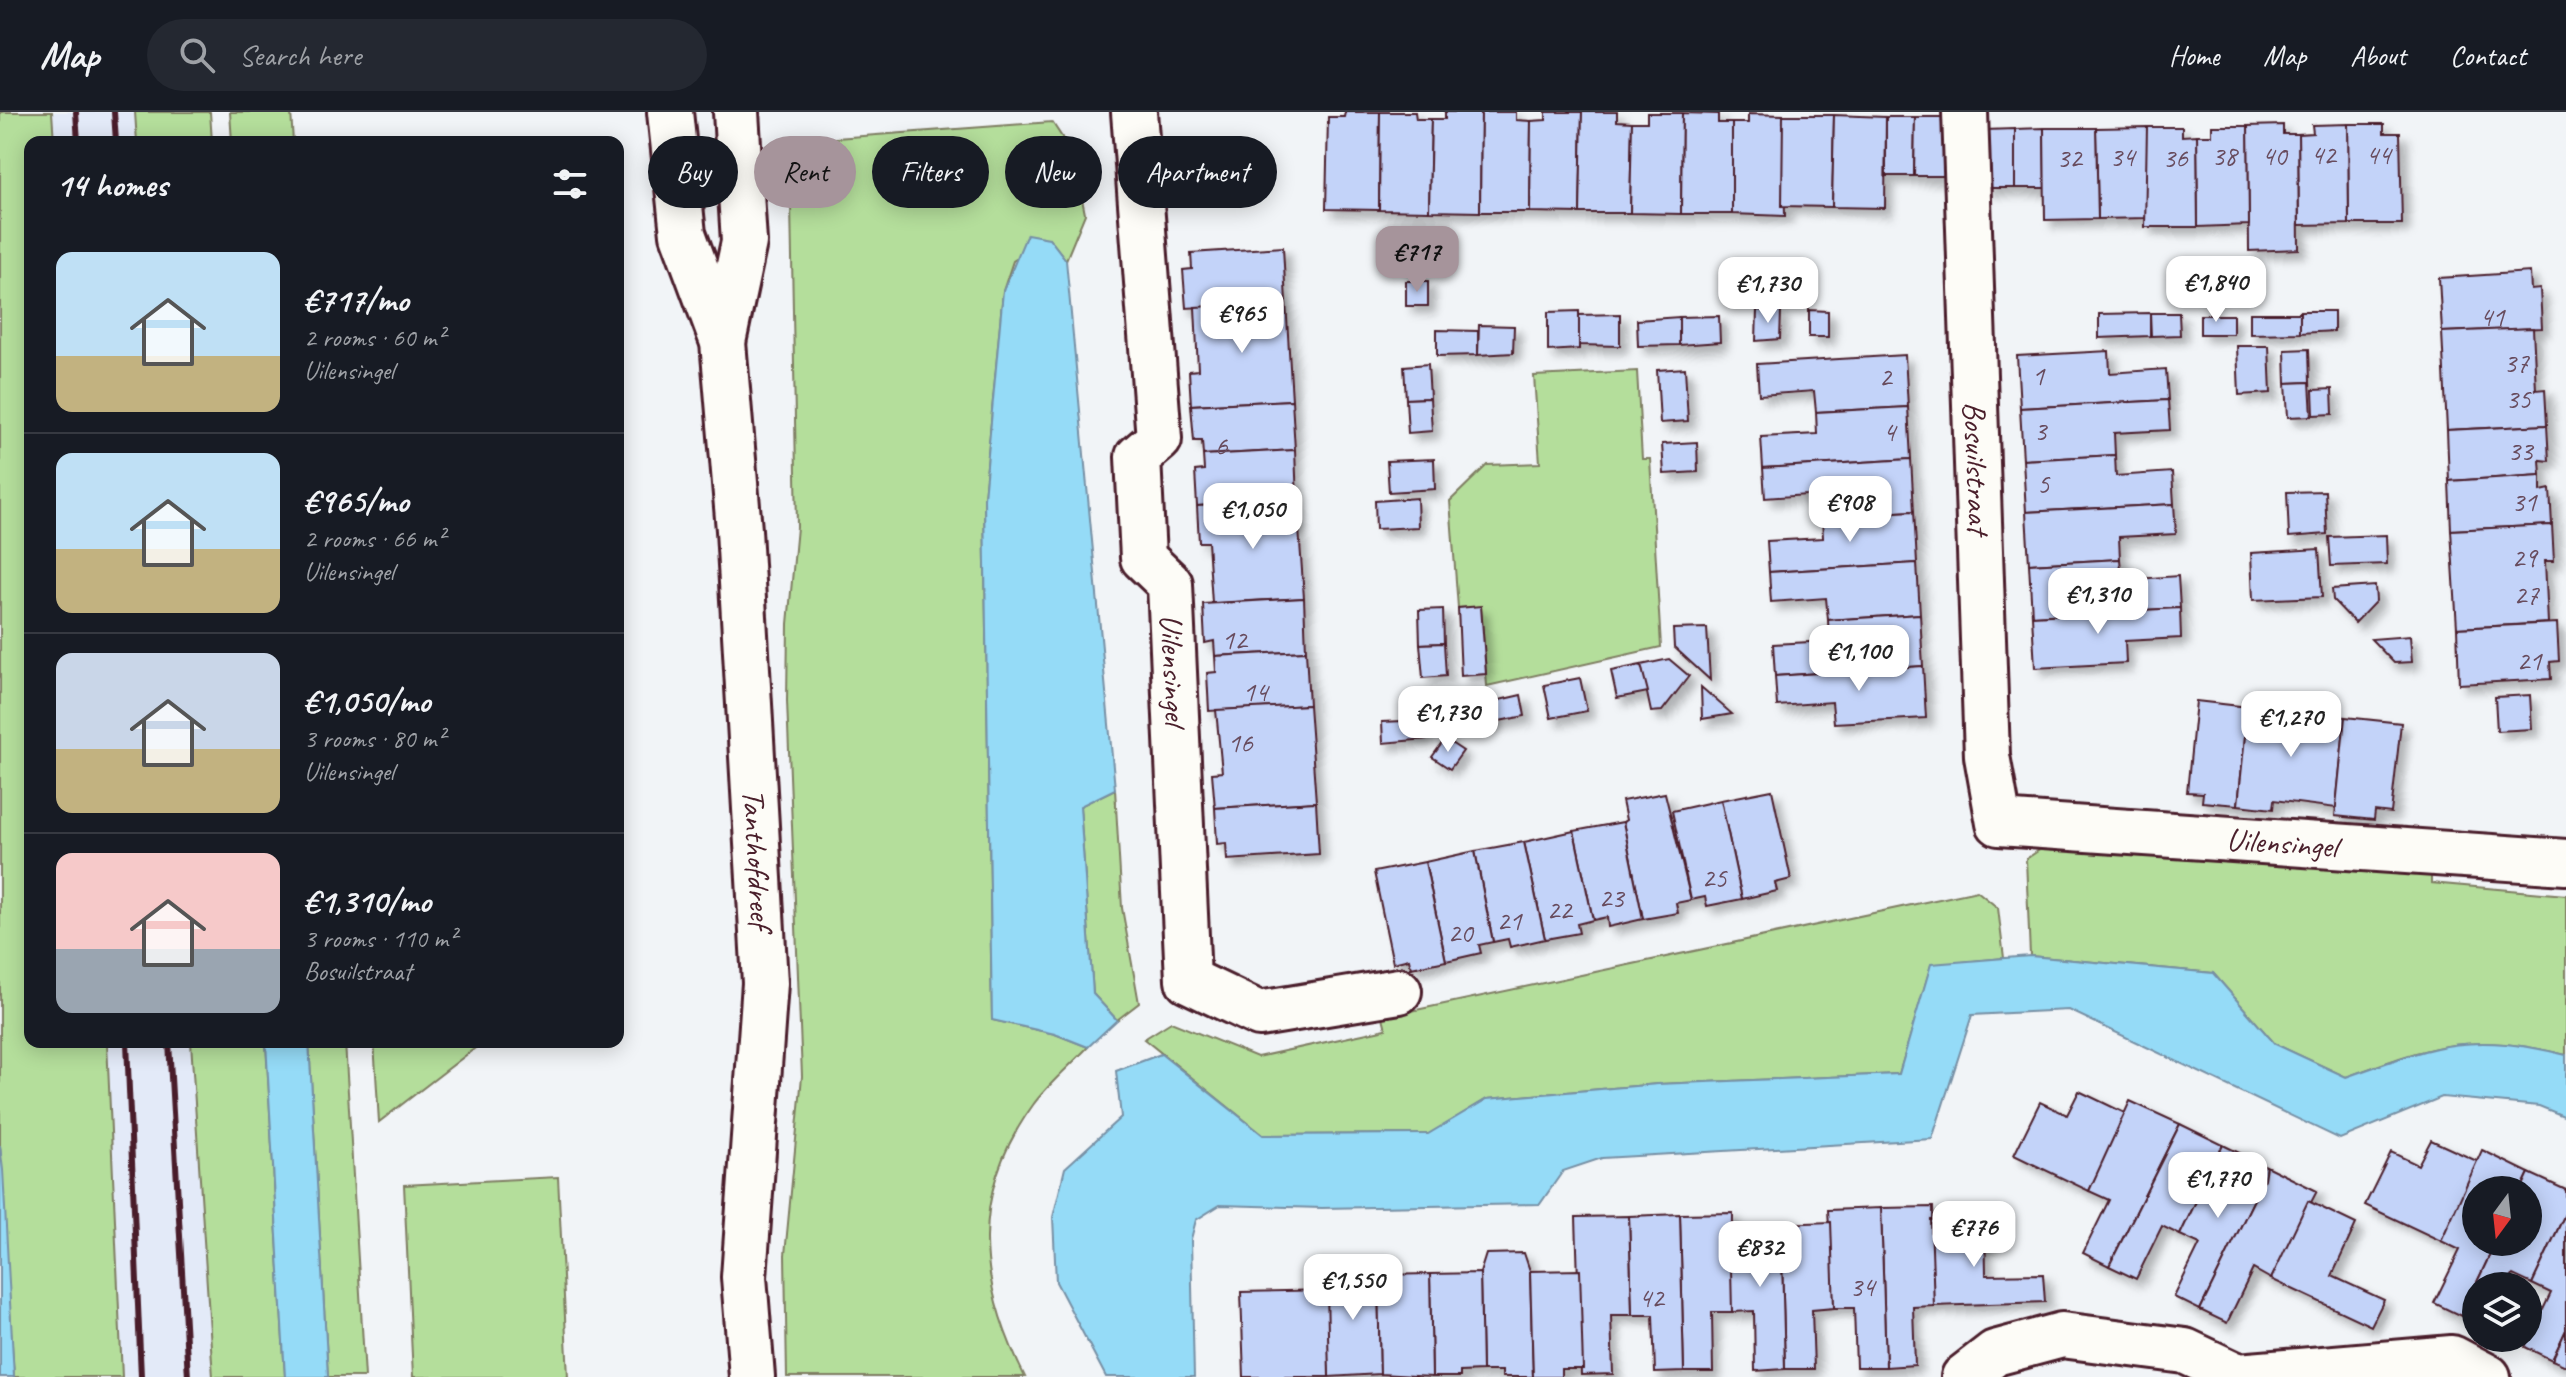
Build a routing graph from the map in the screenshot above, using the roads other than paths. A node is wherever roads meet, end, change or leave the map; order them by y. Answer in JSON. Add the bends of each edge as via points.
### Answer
{"nodes":[{"id":1,"x":670,"y":112,"type":"edge"},
{"id":2,"x":736,"y":112,"type":"edge"},
{"id":3,"x":1134,"y":112,"type":"edge"},
{"id":4,"x":1965,"y":112,"type":"edge"},
{"id":5,"x":723,"y":342,"type":"junction"},
{"id":6,"x":1999,"y":823,"type":"joint"},
{"id":7,"x":2566,"y":862,"type":"edge"},
{"id":8,"x":1399,"y":991,"type":"dead end"},
{"id":9,"x":2186,"y":1364,"type":"edge"},
{"id":10,"x":752,"y":1377,"type":"edge"},
{"id":11,"x":1964,"y":1377,"type":"edge"},
{"id":12,"x":2488,"y":1377,"type":"edge"}],
"edges":[{"from":1,"to":5,"type":"street","name":"Tanthofdreef","via":[[683,234]]},
{"from":2,"to":5,"type":"street","name":"Tanthofdreef","via":[[744,242]]},
{"from":3,"to":8,"type":"street","name":"Uilensingel","via":[[1159,439],[1138,457],[1143,558],[1170,584],[1188,980],[1259,1014]]},
{"from":4,"to":6,"type":"street","name":"Bosuilstraat","via":[[1987,756]]},
{"from":5,"to":10,"type":"street","name":"Tanthofdreef","via":[[765,983],[744,1277]]},
{"from":6,"to":7,"type":"street","name":"Uilensingel"},
{"from":9,"to":11,"type":"street","via":[[2062,1335],[1995,1353]]},
{"from":9,"to":12,"type":"street","via":[[2238,1376],[2452,1358]]}]}
